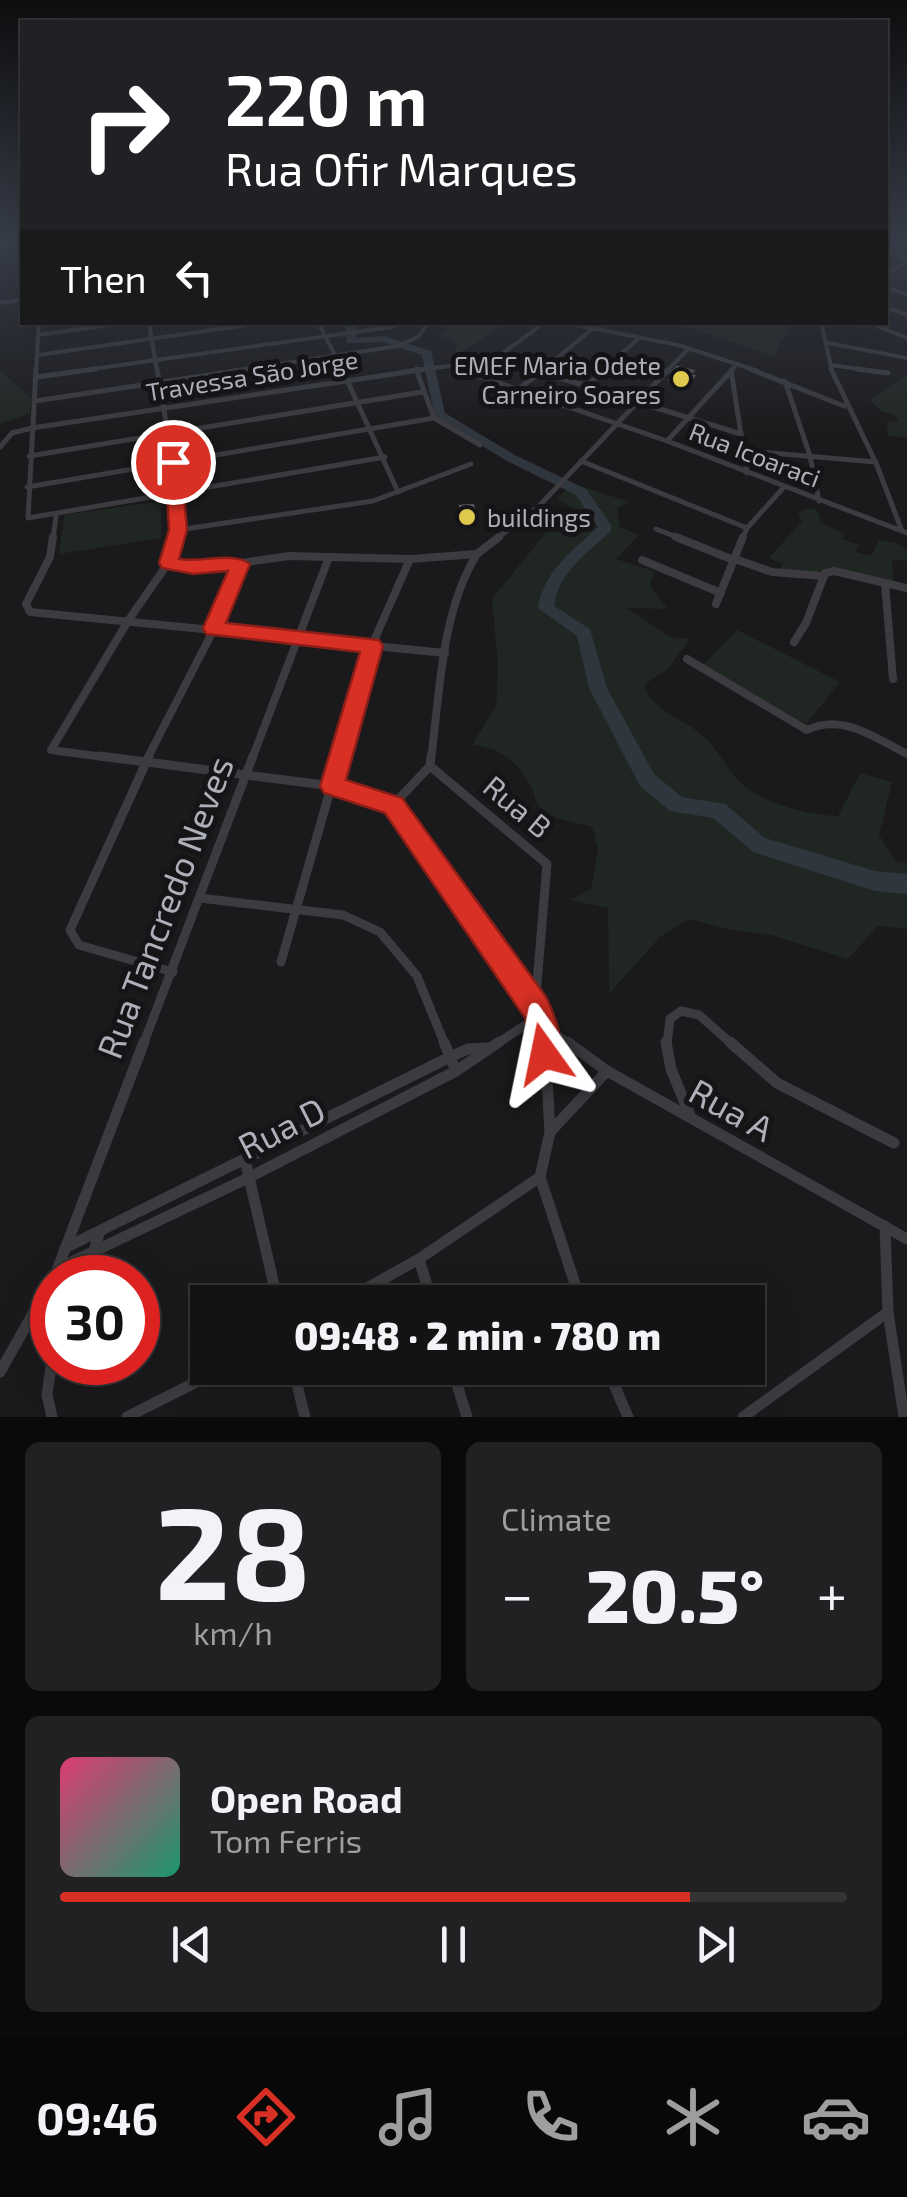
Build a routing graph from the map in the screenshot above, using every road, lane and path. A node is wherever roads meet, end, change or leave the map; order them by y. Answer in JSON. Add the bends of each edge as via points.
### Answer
{"nodes":[{"id":1,"x":39,"y":325,"type":"edge"},
{"id":2,"x":109,"y":325,"type":"edge"},
{"id":3,"x":150,"y":325,"type":"edge"},
{"id":4,"x":249,"y":325,"type":"edge"},
{"id":5,"x":320,"y":325,"type":"edge"},
{"id":6,"x":389,"y":325,"type":"edge"},
{"id":7,"x":427,"y":325,"type":"edge"},
{"id":8,"x":541,"y":325,"type":"edge"},
{"id":9,"x":572,"y":325,"type":"edge"},
{"id":10,"x":822,"y":325,"type":"edge"},
{"id":11,"x":874,"y":325,"type":"edge"},
{"id":12,"x":591,"y":330,"type":"junction"},
{"id":13,"x":38,"y":335,"type":"junction"},
{"id":14,"x":325,"y":335,"type":"junction"},
{"id":15,"x":639,"y":338,"type":"junction"},
{"id":16,"x":907,"y":338,"type":"edge"},
{"id":17,"x":153,"y":340,"type":"junction"},
{"id":18,"x":828,"y":343,"type":"junction"},
{"id":19,"x":689,"y":348,"type":"junction"},
{"id":20,"x":38,"y":355,"type":"junction"},
{"id":21,"x":335,"y":356,"type":"junction"},
{"id":22,"x":497,"y":358,"type":"junction"},
{"id":23,"x":907,"y":358,"type":"edge"},
{"id":24,"x":155,"y":360,"type":"junction"},
{"id":25,"x":738,"y":364,"type":"junction"},
{"id":26,"x":831,"y":365,"type":"junction"},
{"id":27,"x":416,"y":368,"type":"junction"},
{"id":28,"x":731,"y":370,"type":"junction"},
{"id":29,"x":542,"y":371,"type":"junction"},
{"id":30,"x":888,"y":373,"type":"dead end"},
{"id":31,"x":475,"y":374,"type":"junction"},
{"id":32,"x":36,"y":378,"type":"junction"},
{"id":33,"x":346,"y":378,"type":"junction"},
{"id":34,"x":785,"y":380,"type":"junction"},
{"id":35,"x":159,"y":383,"type":"junction"},
{"id":36,"x":587,"y":385,"type":"junction"},
{"id":37,"x":519,"y":389,"type":"junction"},
{"id":38,"x":422,"y":392,"type":"junction"},
{"id":39,"x":35,"y":401,"type":"junction"},
{"id":40,"x":638,"y":401,"type":"junction"},
{"id":41,"x":358,"y":402,"type":"junction"},
{"id":42,"x":163,"y":406,"type":"junction"},
{"id":43,"x":564,"y":406,"type":"junction"},
{"id":44,"x":844,"y":406,"type":"junction"},
{"id":45,"x":434,"y":418,"type":"junction"},
{"id":46,"x":690,"y":418,"type":"junction"},
{"id":47,"x":615,"y":423,"type":"junction"},
{"id":48,"x":32,"y":428,"type":"junction"},
{"id":49,"x":372,"y":430,"type":"junction"},
{"id":50,"x":169,"y":434,"type":"junction"},
{"id":51,"x":741,"y":434,"type":"junction"},
{"id":52,"x":666,"y":441,"type":"junction"},
{"id":53,"x":480,"y":445,"type":"dead end"},
{"id":54,"x":0,"y":447,"type":"edge"},
{"id":55,"x":746,"y":450,"type":"junction"},
{"id":56,"x":29,"y":456,"type":"junction"},
{"id":57,"x":810,"y":456,"type":"junction"},
{"id":58,"x":385,"y":458,"type":"junction"},
{"id":59,"x":581,"y":461,"type":"junction"},
{"id":60,"x":173,"y":462,"type":"junction"},
{"id":61,"x":876,"y":462,"type":"junction"},
{"id":62,"x":471,"y":464,"type":"dead end"},
{"id":63,"x":747,"y":472,"type":"junction"},
{"id":64,"x":27,"y":487,"type":"junction"},
{"id":65,"x":784,"y":487,"type":"junction"},
{"id":66,"x":398,"y":492,"type":"junction"},
{"id":67,"x":176,"y":494,"type":"junction"},
{"id":68,"x":819,"y":501,"type":"junction"},
{"id":69,"x":56,"y":516,"type":"junction"},
{"id":70,"x":747,"y":528,"type":"junction"},
{"id":71,"x":656,"y":529,"type":"dead end"},
{"id":72,"x":178,"y":530,"type":"junction"},
{"id":73,"x":904,"y":532,"type":"edge"},
{"id":74,"x":477,"y":554,"type":"junction"},
{"id":75,"x":328,"y":557,"type":"junction"},
{"id":76,"x":732,"y":558,"type":"junction"},
{"id":77,"x":410,"y":559,"type":"junction"},
{"id":78,"x":642,"y":560,"type":"dead end"},
{"id":79,"x":168,"y":563,"type":"junction"},
{"id":80,"x":240,"y":564,"type":"junction"},
{"id":81,"x":824,"y":576,"type":"junction"},
{"id":82,"x":885,"y":583,"type":"junction"},
{"id":83,"x":907,"y":588,"type":"edge"},
{"id":84,"x":720,"y":593,"type":"junction"},
{"id":85,"x":716,"y":604,"type":"dead end"},
{"id":86,"x":128,"y":620,"type":"junction"},
{"id":87,"x":214,"y":628,"type":"junction"},
{"id":88,"x":297,"y":638,"type":"junction"},
{"id":89,"x":794,"y":642,"type":"dead end"},
{"id":90,"x":372,"y":646,"type":"junction"},
{"id":91,"x":446,"y":653,"type":"junction"},
{"id":92,"x":687,"y":659,"type":"dead end"},
{"id":93,"x":893,"y":679,"type":"dead end"},
{"id":94,"x":907,"y":754,"type":"edge"},
{"id":95,"x":144,"y":765,"type":"junction"},
{"id":96,"x":430,"y":766,"type":"junction"},
{"id":97,"x":246,"y":775,"type":"junction"},
{"id":98,"x":332,"y":786,"type":"junction"},
{"id":99,"x":394,"y":805,"type":"junction"},
{"id":100,"x":200,"y":898,"type":"junction"},
{"id":101,"x":296,"y":911,"type":"junction"},
{"id":102,"x":281,"y":962,"type":"dead end"},
{"id":103,"x":173,"y":972,"type":"junction"},
{"id":104,"x":539,"y":1016,"type":"junction"},
{"id":105,"x":486,"y":1048,"type":"junction"},
{"id":106,"x":450,"y":1057,"type":"junction"},
{"id":107,"x":607,"y":1070,"type":"junction"},
{"id":108,"x":456,"y":1071,"type":"junction"},
{"id":109,"x":691,"y":1118,"type":"junction"},
{"id":110,"x":550,"y":1132,"type":"junction"},
{"id":111,"x":894,"y":1143,"type":"dead end"},
{"id":112,"x":245,"y":1160,"type":"junction"},
{"id":113,"x":540,"y":1177,"type":"junction"},
{"id":114,"x":248,"y":1178,"type":"junction"},
{"id":115,"x":885,"y":1226,"type":"junction"},
{"id":116,"x":99,"y":1234,"type":"junction"},
{"id":117,"x":907,"y":1239,"type":"edge"},
{"id":118,"x":65,"y":1248,"type":"junction"},
{"id":119,"x":96,"y":1252,"type":"junction"},
{"id":120,"x":62,"y":1255,"type":"edge"},
{"id":121,"x":91,"y":1255,"type":"edge"},
{"id":122,"x":95,"y":1255,"type":"edge"},
{"id":123,"x":419,"y":1260,"type":"junction"},
{"id":124,"x":274,"y":1285,"type":"edge"},
{"id":125,"x":373,"y":1285,"type":"edge"},
{"id":126,"x":427,"y":1285,"type":"edge"},
{"id":127,"x":575,"y":1285,"type":"edge"},
{"id":128,"x":888,"y":1312,"type":"junction"},
{"id":129,"x":30,"y":1319,"type":"edge"},
{"id":130,"x":0,"y":1372,"type":"edge"},
{"id":131,"x":48,"y":1385,"type":"edge"},
{"id":132,"x":194,"y":1385,"type":"edge"},
{"id":133,"x":297,"y":1385,"type":"edge"},
{"id":134,"x":457,"y":1385,"type":"edge"},
{"id":135,"x":614,"y":1385,"type":"edge"},
{"id":136,"x":144,"y":1414,"type":"edge"},
{"id":137,"x":52,"y":1417,"type":"edge"},
{"id":138,"x":127,"y":1417,"type":"edge"},
{"id":139,"x":305,"y":1417,"type":"edge"},
{"id":140,"x":467,"y":1417,"type":"edge"},
{"id":141,"x":628,"y":1417,"type":"edge"},
{"id":142,"x":743,"y":1417,"type":"edge"},
{"id":143,"x":904,"y":1417,"type":"edge"}],
"edges":[{"from":1,"to":13,"type":"street"},
{"from":2,"to":13,"type":"street"},
{"from":3,"to":17,"type":"street"},
{"from":4,"to":17,"type":"street"},
{"from":5,"to":14,"type":"street"},
{"from":6,"to":14,"type":"street"},
{"from":7,"to":21,"type":"street","via":[[400,346]]},
{"from":8,"to":22,"type":"street"},
{"from":9,"to":12,"type":"street"},
{"from":10,"to":18,"type":"street"},
{"from":11,"to":16,"type":"street"},
{"from":12,"to":15,"type":"street"},
{"from":12,"to":29,"type":"street"},
{"from":13,"to":20,"type":"street"},
{"from":14,"to":21,"type":"street"},
{"from":14,"to":24,"type":"street"},
{"from":15,"to":19,"type":"street"},
{"from":15,"to":36,"type":"street"},
{"from":17,"to":20,"type":"street"},
{"from":17,"to":24,"type":"street"},
{"from":18,"to":23,"type":"street"},
{"from":18,"to":26,"type":"street"},
{"from":19,"to":25,"type":"street"},
{"from":19,"to":40,"type":"street"},
{"from":20,"to":32,"type":"street"},
{"from":21,"to":33,"type":"street"},
{"from":21,"to":35,"type":"street"},
{"from":22,"to":29,"type":"street"},
{"from":22,"to":31,"type":"street"},
{"from":24,"to":32,"type":"street"},
{"from":24,"to":35,"type":"street"},
{"from":25,"to":28,"type":"street"},
{"from":25,"to":34,"type":"street"},
{"from":26,"to":30,"type":"street"},
{"from":26,"to":44,"type":"street"},
{"from":27,"to":31,"type":"street","name":"Travessa São Jorge","via":[[450,366]]},
{"from":27,"to":33,"type":"street","name":"Travessa São Jorge"},
{"from":27,"to":38,"type":"street"},
{"from":28,"to":46,"type":"street"},
{"from":28,"to":51,"type":"street"},
{"from":29,"to":36,"type":"street"},
{"from":29,"to":37,"type":"street"},
{"from":31,"to":37,"type":"street","name":"Rua Icoaraci"},
{"from":32,"to":39,"type":"street"},
{"from":33,"to":41,"type":"street"},
{"from":33,"to":42,"type":"street","name":"Travessa São Jorge"},
{"from":34,"to":44,"type":"street"},
{"from":34,"to":57,"type":"street"},
{"from":35,"to":39,"type":"street"},
{"from":35,"to":42,"type":"street"},
{"from":36,"to":40,"type":"street"},
{"from":36,"to":43,"type":"street"},
{"from":37,"to":43,"type":"street","name":"Rua Icoaraci"},
{"from":38,"to":41,"type":"street"},
{"from":38,"to":45,"type":"street"},
{"from":39,"to":48,"type":"street"},
{"from":40,"to":46,"type":"street"},
{"from":40,"to":47,"type":"street"},
{"from":41,"to":49,"type":"street"},
{"from":41,"to":50,"type":"street"},
{"from":42,"to":48,"type":"street","name":"Travessa São Jorge"},
{"from":42,"to":50,"type":"street"},
{"from":43,"to":47,"type":"street","name":"Rua Icoaraci"},
{"from":44,"to":61,"type":"street"},
{"from":45,"to":49,"type":"street"},
{"from":45,"to":53,"type":"street"},
{"from":46,"to":51,"type":"street"},
{"from":46,"to":52,"type":"street"},
{"from":47,"to":52,"type":"street","name":"Rua Icoaraci"},
{"from":47,"to":59,"type":"street"},
{"from":48,"to":54,"type":"street","via":[[12,433]]},
{"from":48,"to":56,"type":"street"},
{"from":49,"to":58,"type":"street"},
{"from":49,"to":60,"type":"street"},
{"from":50,"to":56,"type":"street"},
{"from":50,"to":60,"type":"street"},
{"from":51,"to":55,"type":"street"},
{"from":52,"to":63,"type":"street","name":"Rua Icoaraci"},
{"from":55,"to":57,"type":"street"},
{"from":55,"to":63,"type":"street"},
{"from":56,"to":64,"type":"street"},
{"from":57,"to":61,"type":"street"},
{"from":57,"to":68,"type":"street"},
{"from":58,"to":66,"type":"street"},
{"from":58,"to":67,"type":"street"},
{"from":59,"to":70,"type":"street"},
{"from":59,"to":74,"type":"street","via":[[513,530]]},
{"from":60,"to":64,"type":"street"},
{"from":60,"to":67,"type":"street"},
{"from":61,"to":73,"type":"street"},
{"from":62,"to":66,"type":"street"},
{"from":63,"to":65,"type":"street","name":"Rua Icoaraci"},
{"from":64,"to":69,"type":"street","via":[[26,518]]},
{"from":65,"to":68,"type":"street","name":"Rua Icoaraci"},
{"from":65,"to":70,"type":"street"},
{"from":66,"to":72,"type":"street"},
{"from":67,"to":69,"type":"street"},
{"from":67,"to":72,"type":"street"},
{"from":68,"to":73,"type":"street","name":"Rua Icoaraci"},
{"from":69,"to":86,"type":"street","via":[[50,557],[26,604],[30,612]]},
{"from":70,"to":76,"type":"street"},
{"from":71,"to":76,"type":"street"},
{"from":72,"to":79,"type":"street"},
{"from":74,"to":77,"type":"street"},
{"from":74,"to":91,"type":"street","via":[[464,575]]},
{"from":75,"to":77,"type":"street"},
{"from":75,"to":80,"type":"street"},
{"from":75,"to":88,"type":"street","name":"Rua Tancredo Neves"},
{"from":76,"to":81,"type":"street","via":[[772,572]]},
{"from":76,"to":84,"type":"street"},
{"from":77,"to":90,"type":"street"},
{"from":78,"to":84,"type":"street"},
{"from":79,"to":80,"type":"street"},
{"from":79,"to":86,"type":"street"},
{"from":80,"to":87,"type":"street"},
{"from":81,"to":82,"type":"street","via":[[834,572]]},
{"from":81,"to":89,"type":"street"},
{"from":82,"to":83,"type":"street"},
{"from":82,"to":93,"type":"street"},
{"from":84,"to":85,"type":"street"},
{"from":86,"to":87,"type":"street"},
{"from":86,"to":95,"type":"street","via":[[51,750]]},
{"from":87,"to":88,"type":"street"},
{"from":87,"to":95,"type":"street"},
{"from":88,"to":90,"type":"street"},
{"from":88,"to":97,"type":"street","name":"Rua Tancredo Neves"},
{"from":90,"to":91,"type":"street"},
{"from":90,"to":98,"type":"street"},
{"from":91,"to":96,"type":"street"},
{"from":92,"to":94,"type":"street","via":[[806,730],[832,721]]},
{"from":95,"to":97,"type":"street"},
{"from":95,"to":103,"type":"street","via":[[70,930],[75,942]]},
{"from":96,"to":99,"type":"street"},
{"from":96,"to":104,"type":"street","name":"Rua B","via":[[547,864]]},
{"from":97,"to":98,"type":"street"},
{"from":97,"to":100,"type":"street","name":"Rua Tancredo Neves"},
{"from":98,"to":99,"type":"street"},
{"from":98,"to":101,"type":"street"},
{"from":99,"to":104,"type":"street"},
{"from":100,"to":101,"type":"street"},
{"from":100,"to":103,"type":"street","name":"Rua Tancredo Neves"},
{"from":101,"to":102,"type":"street"},
{"from":101,"to":106,"type":"street","via":[[357,918],[390,941],[418,976]]},
{"from":103,"to":118,"type":"street","name":"Rua Tancredo Neves"},
{"from":104,"to":105,"type":"street","name":"Rua D"},
{"from":104,"to":107,"type":"street","name":"Rua A"},
{"from":104,"to":110,"type":"street","name":"Rua B"},
{"from":105,"to":106,"type":"street","name":"Rua D"},
{"from":105,"to":108,"type":"street","name":"Rua D"},
{"from":106,"to":108,"type":"street"},
{"from":106,"to":112,"type":"street","name":"Rua D"},
{"from":107,"to":109,"type":"street","name":"Rua A"},
{"from":107,"to":110,"type":"street"},
{"from":108,"to":114,"type":"street","name":"Rua D"},
{"from":109,"to":111,"type":"street","via":[[667,1054],[668,1023],[681,1011],[698,1014],[777,1083]]},
{"from":109,"to":115,"type":"street","name":"Rua A"},
{"from":110,"to":113,"type":"street","name":"Rua B"},
{"from":112,"to":114,"type":"street"},
{"from":112,"to":116,"type":"street","name":"Rua D"},
{"from":113,"to":123,"type":"street"},
{"from":113,"to":127,"type":"street"},
{"from":114,"to":119,"type":"street","name":"Rua D"},
{"from":114,"to":124,"type":"street"},
{"from":115,"to":117,"type":"street","name":"Rua A"},
{"from":115,"to":128,"type":"street"},
{"from":116,"to":118,"type":"street","name":"Rua D"},
{"from":116,"to":119,"type":"street"},
{"from":118,"to":120,"type":"street","name":"Rua Tancredo Neves"},
{"from":119,"to":121,"type":"street","name":"Rua D"},
{"from":119,"to":122,"type":"street"},
{"from":123,"to":125,"type":"street"},
{"from":123,"to":126,"type":"street"},
{"from":128,"to":142,"type":"street"},
{"from":128,"to":143,"type":"street"},
{"from":129,"to":130,"type":"street","name":"Rua Tancredo Neves"},
{"from":131,"to":137,"type":"street"},
{"from":132,"to":136,"type":"street"},
{"from":133,"to":139,"type":"street"},
{"from":134,"to":140,"type":"street"},
{"from":135,"to":141,"type":"street"},
{"from":136,"to":138,"type":"street"}]}
